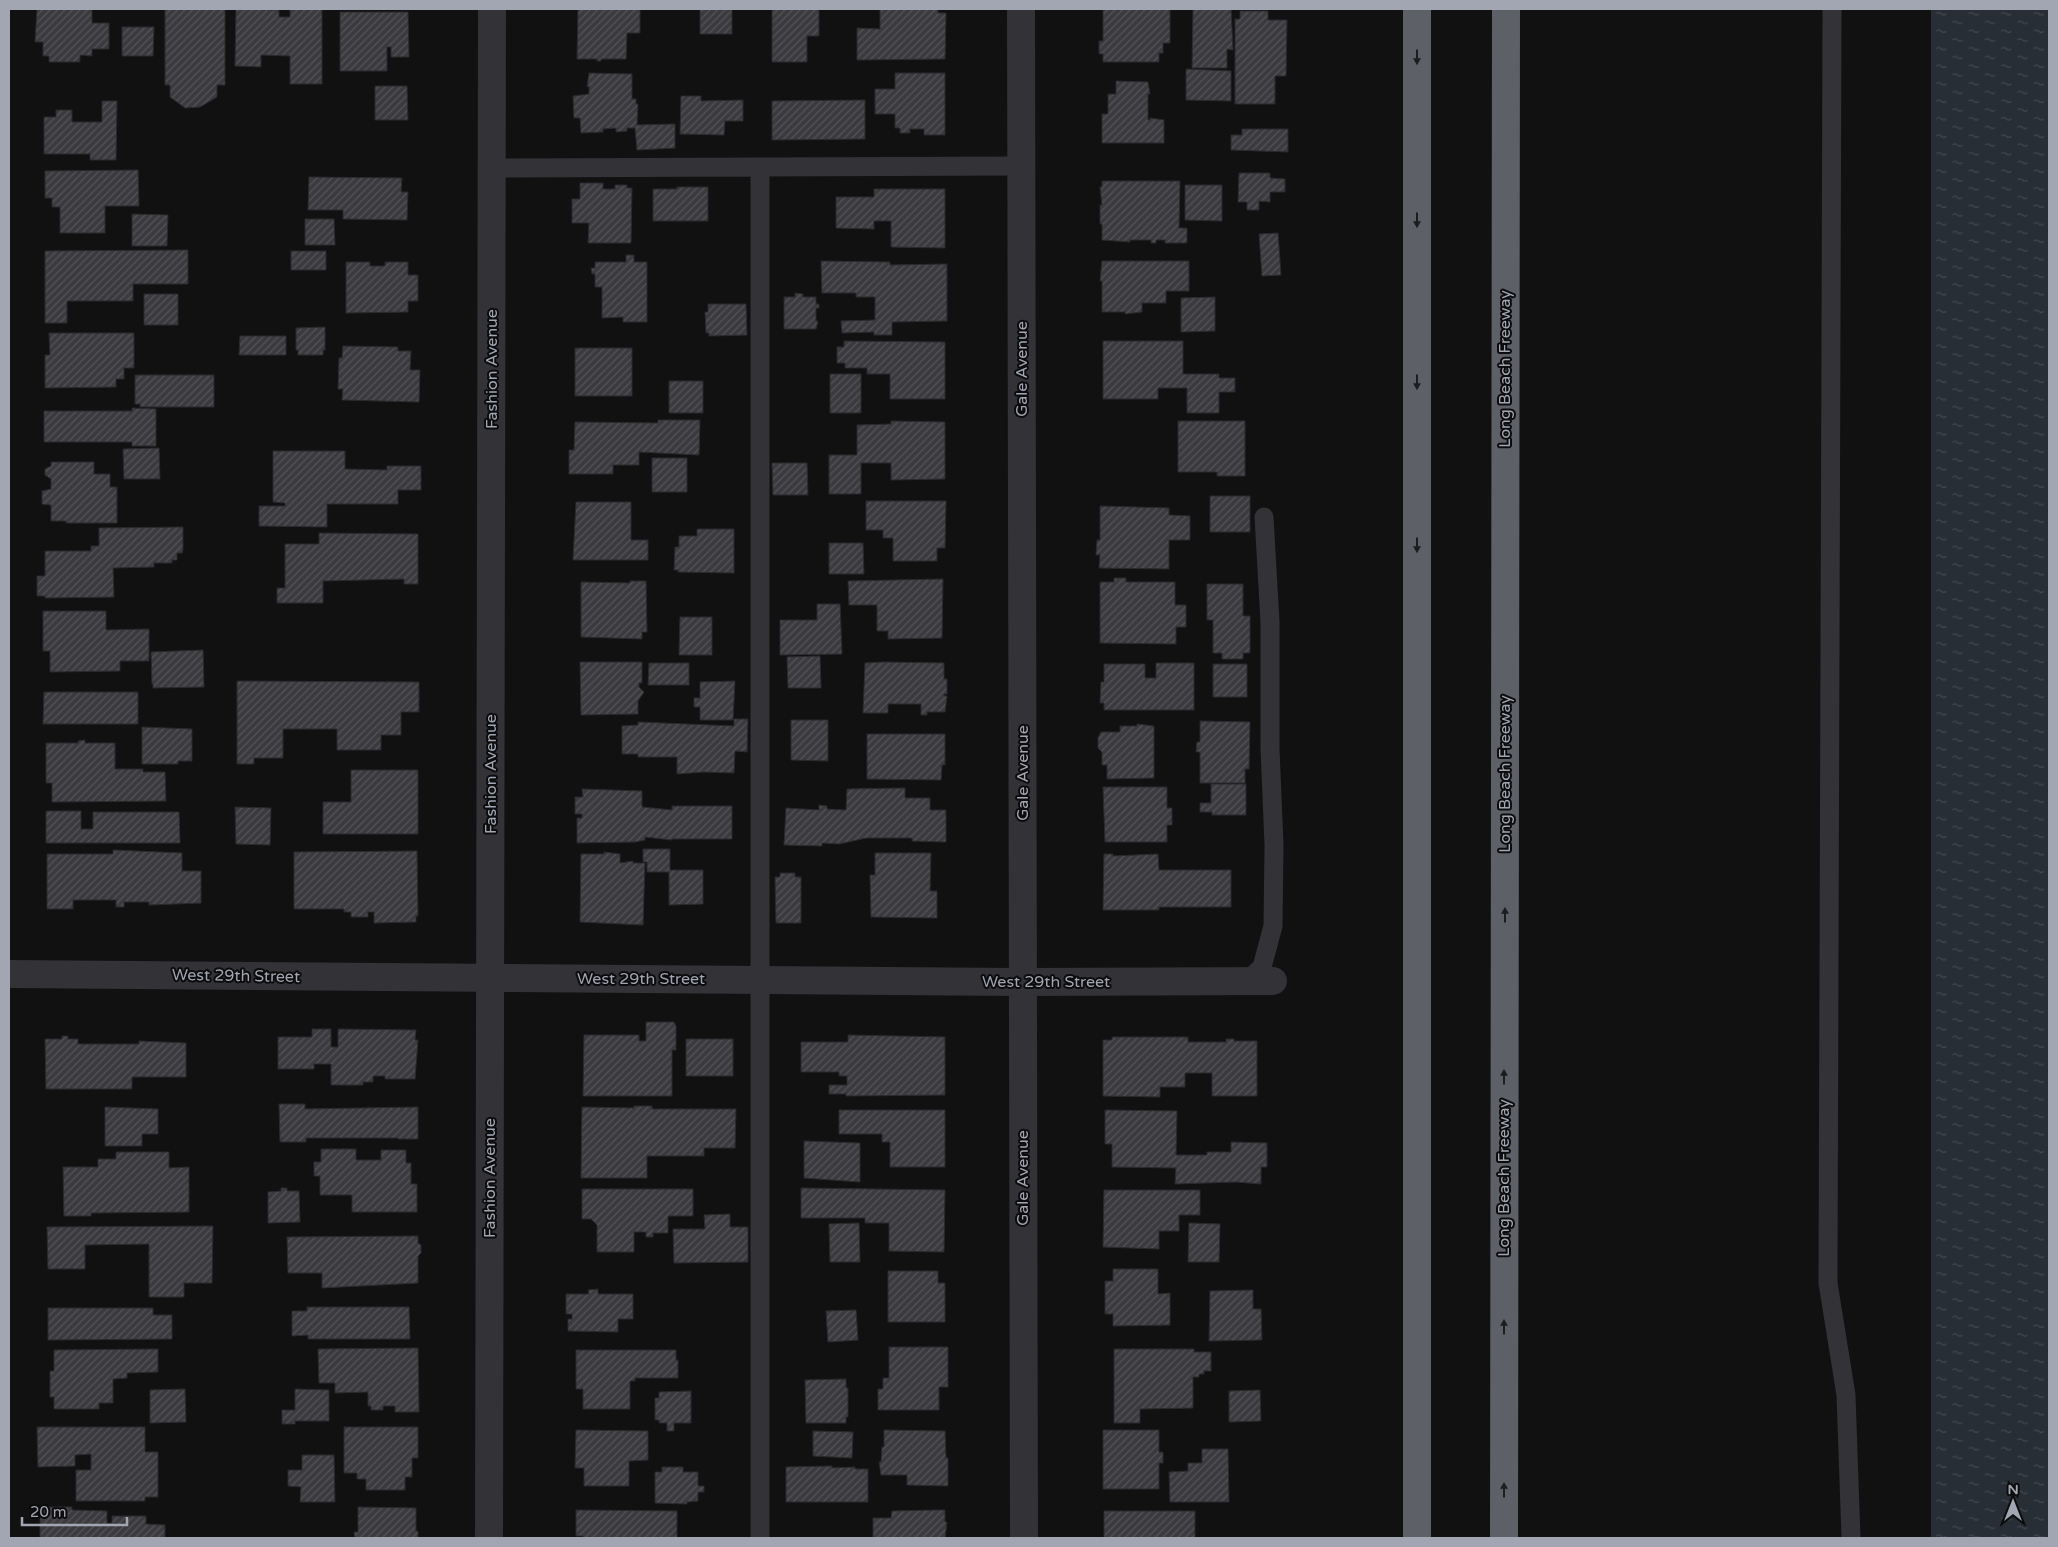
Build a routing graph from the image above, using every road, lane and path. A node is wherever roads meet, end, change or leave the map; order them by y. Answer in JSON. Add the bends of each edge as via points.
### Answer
{"nodes":[{"id":1,"x":492,"y":9,"type":"edge"},
{"id":2,"x":1021,"y":9,"type":"edge"},
{"id":3,"x":1417,"y":9,"type":"edge"},
{"id":4,"x":1506,"y":9,"type":"edge"},
{"id":5,"x":1832,"y":9,"type":"edge"},
{"id":6,"x":1021,"y":166,"type":"junction"},
{"id":7,"x":760,"y":167,"type":"junction"},
{"id":8,"x":492,"y":168,"type":"junction"},
{"id":9,"x":1264,"y":517,"type":"dead end"},
{"id":10,"x":9,"y":974,"type":"edge"},
{"id":11,"x":491,"y":978,"type":"junction"},
{"id":12,"x":760,"y":980,"type":"junction"},
{"id":13,"x":1273,"y":981,"type":"dead end"},
{"id":14,"x":1023,"y":982,"type":"junction"},
{"id":15,"x":1247,"y":982,"type":"junction"},
{"id":16,"x":489,"y":1538,"type":"edge"},
{"id":17,"x":760,"y":1538,"type":"edge"},
{"id":18,"x":1024,"y":1538,"type":"edge"},
{"id":19,"x":1417,"y":1538,"type":"edge"},
{"id":20,"x":1504,"y":1538,"type":"edge"},
{"id":21,"x":1851,"y":1538,"type":"edge"}],
"edges":[{"from":1,"to":8,"type":"street","name":"Fashion Avenue"},
{"from":2,"to":6,"type":"street","name":"Gale Avenue"},
{"from":3,"to":19,"type":"highway","one_way":true},
{"from":20,"to":4,"type":"highway","name":"Long Beach Freeway","one_way":true},
{"from":5,"to":21,"type":"lane","via":[[1828,1283],[1846,1395]]},
{"from":6,"to":7,"type":"lane"},
{"from":6,"to":14,"type":"street","name":"Gale Avenue"},
{"from":7,"to":8,"type":"lane"},
{"from":7,"to":12,"type":"lane"},
{"from":8,"to":11,"type":"street","name":"Fashion Avenue"},
{"from":9,"to":15,"type":"lane","via":[[1270,622],[1273,926],[1262,968]]},
{"from":10,"to":11,"type":"street","name":"West 29th Street"},
{"from":11,"to":12,"type":"street","name":"West 29th Street"},
{"from":11,"to":16,"type":"street","name":"Fashion Avenue"},
{"from":12,"to":14,"type":"street","name":"West 29th Street"},
{"from":12,"to":17,"type":"lane"},
{"from":13,"to":15,"type":"street","name":"West 29th Street"},
{"from":14,"to":15,"type":"street","name":"West 29th Street"},
{"from":14,"to":18,"type":"street","name":"Gale Avenue"}]}
